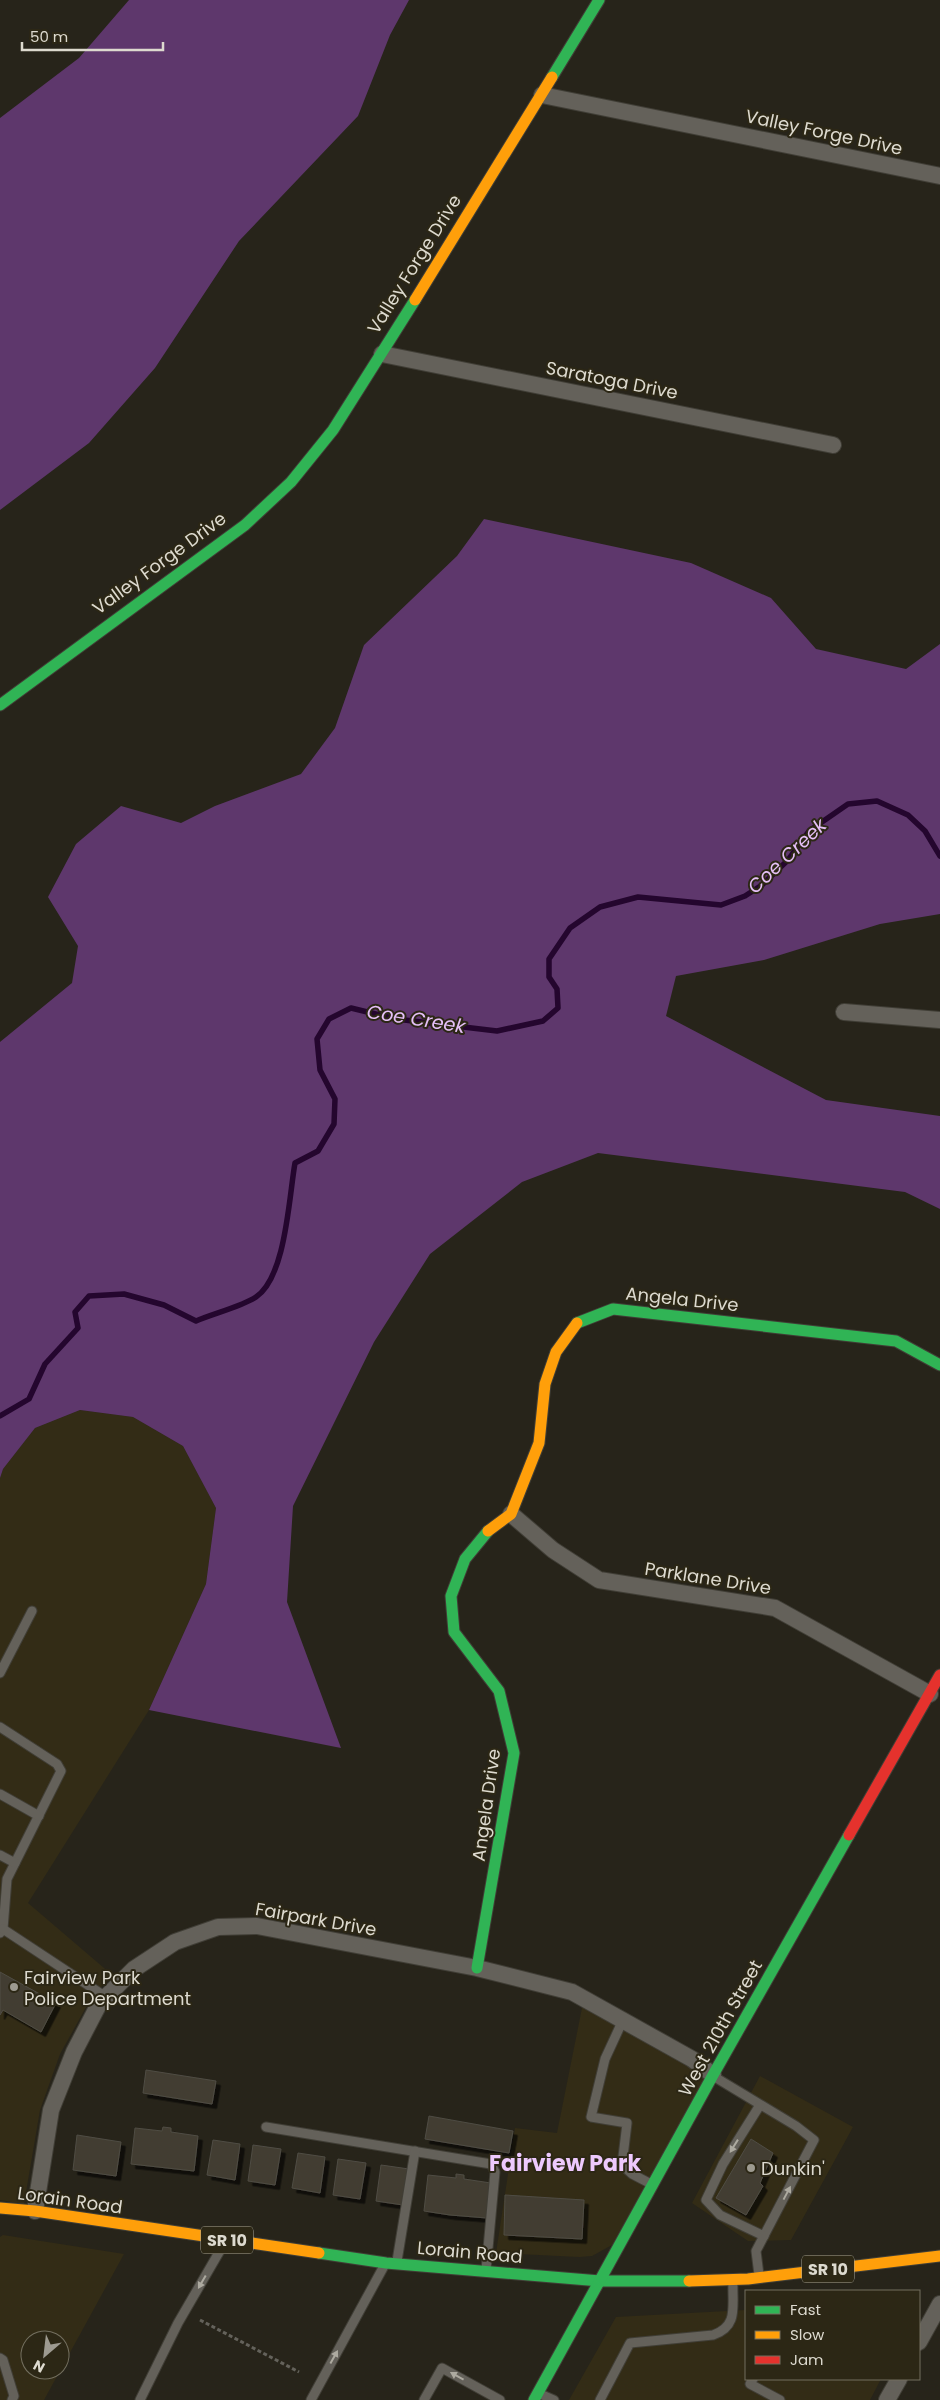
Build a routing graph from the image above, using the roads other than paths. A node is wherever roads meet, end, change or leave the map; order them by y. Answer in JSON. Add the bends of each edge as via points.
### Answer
{"nodes":[{"id":1,"x":599,"y":0,"type":"edge"},
{"id":2,"x":542,"y":95,"type":"junction"},
{"id":3,"x":940,"y":176,"type":"edge"},
{"id":4,"x":382,"y":354,"type":"junction"},
{"id":5,"x":833,"y":445,"type":"dead end"},
{"id":6,"x":0,"y":705,"type":"edge"},
{"id":7,"x":844,"y":1012,"type":"dead end"},
{"id":8,"x":940,"y":1020,"type":"edge"},
{"id":9,"x":940,"y":1365,"type":"edge"},
{"id":10,"x":511,"y":1514,"type":"junction"},
{"id":11,"x":32,"y":1611,"type":"dead end"},
{"id":12,"x":0,"y":1673,"type":"edge"},
{"id":13,"x":940,"y":1675,"type":"edge"},
{"id":14,"x":930,"y":1694,"type":"junction"},
{"id":15,"x":0,"y":1727,"type":"edge"},
{"id":16,"x":0,"y":1794,"type":"edge"},
{"id":17,"x":39,"y":1816,"type":"junction"},
{"id":18,"x":0,"y":1855,"type":"edge"},
{"id":19,"x":15,"y":1863,"type":"junction"},
{"id":20,"x":2,"y":1910,"type":"edge"},
{"id":21,"x":2,"y":1931,"type":"edge"},
{"id":22,"x":477,"y":1968,"type":"junction"},
{"id":23,"x":106,"y":1997,"type":"junction"},
{"id":24,"x":623,"y":2020,"type":"junction"},
{"id":25,"x":713,"y":2076,"type":"junction"},
{"id":26,"x":760,"y":2105,"type":"junction"},
{"id":27,"x":266,"y":2127,"type":"dead end"},
{"id":28,"x":415,"y":2151,"type":"junction"},
{"id":29,"x":653,"y":2185,"type":"junction"},
{"id":30,"x":0,"y":2208,"type":"edge"},
{"id":31,"x":35,"y":2211,"type":"junction"},
{"id":32,"x":764,"y":2236,"type":"junction"},
{"id":33,"x":226,"y":2240,"type":"junction"},
{"id":34,"x":940,"y":2256,"type":"edge"},
{"id":35,"x":391,"y":2263,"type":"junction"},
{"id":36,"x":486,"y":2270,"type":"junction"},
{"id":37,"x":759,"y":2278,"type":"junction"},
{"id":38,"x":600,"y":2280,"type":"junction"},
{"id":39,"x":733,"y":2280,"type":"junction"},
{"id":40,"x":940,"y":2304,"type":"edge"},
{"id":41,"x":920,"y":2340,"type":"edge"},
{"id":42,"x":0,"y":2358,"type":"edge"},
{"id":43,"x":752,"y":2380,"type":"edge"},
{"id":44,"x":898,"y":2380,"type":"edge"},
{"id":45,"x":536,"y":2396,"type":"edge"},
{"id":46,"x":12,"y":2400,"type":"edge"},
{"id":47,"x":140,"y":2400,"type":"edge"},
{"id":48,"x":311,"y":2400,"type":"edge"},
{"id":49,"x":424,"y":2400,"type":"edge"},
{"id":50,"x":500,"y":2400,"type":"edge"},
{"id":51,"x":554,"y":2400,"type":"edge"},
{"id":52,"x":600,"y":2400,"type":"edge"},
{"id":53,"x":780,"y":2400,"type":"edge"},
{"id":54,"x":887,"y":2400,"type":"edge"}],
"edges":[{"from":1,"to":2,"type":"street"},
{"from":2,"to":3,"type":"street","name":"Valley Forge Drive"},
{"from":2,"to":4,"type":"street","name":"Valley Forge Drive"},
{"from":4,"to":5,"type":"street","name":"Saratoga Drive"},
{"from":4,"to":6,"type":"street","name":"Valley Forge Drive","via":[[333,430],[291,482],[245,525]]},
{"from":7,"to":8,"type":"street"},
{"from":9,"to":10,"type":"street","name":"Angela Drive","via":[[896,1341],[613,1309],[578,1322],[556,1352],[545,1384],[539,1443]]},
{"from":10,"to":14,"type":"street","name":"Parklane Drive","via":[[553,1550],[600,1580],[775,1608]]},
{"from":10,"to":22,"type":"street","name":"Angela Drive","via":[[484,1534],[465,1559],[451,1596],[454,1632],[499,1691],[514,1753]]},
{"from":11,"to":12,"type":"lane"},
{"from":13,"to":14,"type":"street","name":"West 210th Street"},
{"from":14,"to":25,"type":"street","name":"West 210th Street"},
{"from":15,"to":17,"type":"lane","via":[[57,1764],[61,1771]]},
{"from":16,"to":17,"type":"lane"},
{"from":17,"to":19,"type":"lane"},
{"from":18,"to":19,"type":"lane"},
{"from":19,"to":20,"type":"lane","via":[[7,1879]]},
{"from":20,"to":21,"type":"lane"},
{"from":21,"to":23,"type":"lane"},
{"from":22,"to":23,"type":"street","name":"Fairpark Drive","via":[[257,1926],[218,1927],[175,1942],[134,1969]]},
{"from":22,"to":24,"type":"street","name":"Fairpark Drive","via":[[572,1992]]},
{"from":23,"to":31,"type":"street","name":"Fairpark Drive","via":[[74,2052],[51,2110]]},
{"from":24,"to":25,"type":"street","name":"Fairpark Drive","via":[[692,2059]]},
{"from":24,"to":29,"type":"lane","via":[[605,2059],[591,2117],[627,2123],[622,2165]]},
{"from":25,"to":26,"type":"lane"},
{"from":25,"to":29,"type":"street","name":"West 210th Street"},
{"from":32,"to":26,"type":"lane","one_way":true,"via":[[814,2140]]},
{"from":26,"to":32,"type":"lane","one_way":true,"via":[[723,2164],[706,2200],[720,2215]]},
{"from":27,"to":28,"type":"lane"},
{"from":28,"to":35,"type":"lane"},
{"from":28,"to":36,"type":"lane","via":[[491,2164],[495,2172]]},
{"from":29,"to":38,"type":"street","name":"West 210th Street"},
{"from":30,"to":31,"type":"street","name":"Lorain Road","number":"SR 10"},
{"from":31,"to":33,"type":"street","name":"Lorain Road","number":"SR 10"},
{"from":32,"to":37,"type":"lane","via":[[756,2251]]},
{"from":33,"to":35,"type":"street","name":"Lorain Road","number":"SR 10"},
{"from":33,"to":47,"type":"lane","one_way":true,"via":[[178,2323]]},
{"from":34,"to":37,"type":"street","name":"Lorain Road","number":"SR 10","via":[[782,2279]]},
{"from":35,"to":36,"type":"street","name":"Lorain Road","number":"SR 10"},
{"from":48,"to":35,"type":"lane","one_way":true},
{"from":36,"to":38,"type":"street","name":"Lorain Road","number":"SR 10"},
{"from":37,"to":39,"type":"street","name":"Lorain Road","number":"SR 10"},
{"from":38,"to":39,"type":"street","name":"Lorain Road","number":"SR 10"},
{"from":38,"to":45,"type":"street","name":"West 210th Street"},
{"from":39,"to":52,"type":"lane","via":[[732,2322],[725,2331],[630,2343]]},
{"from":40,"to":41,"type":"street"},
{"from":42,"to":46,"type":"lane","via":[[14,2396]]},
{"from":43,"to":53,"type":"lane","via":[[750,2384]]},
{"from":44,"to":54,"type":"street"},
{"from":45,"to":51,"type":"lane"},
{"from":50,"to":49,"type":"lane","one_way":true,"via":[[442,2368]]}]}
